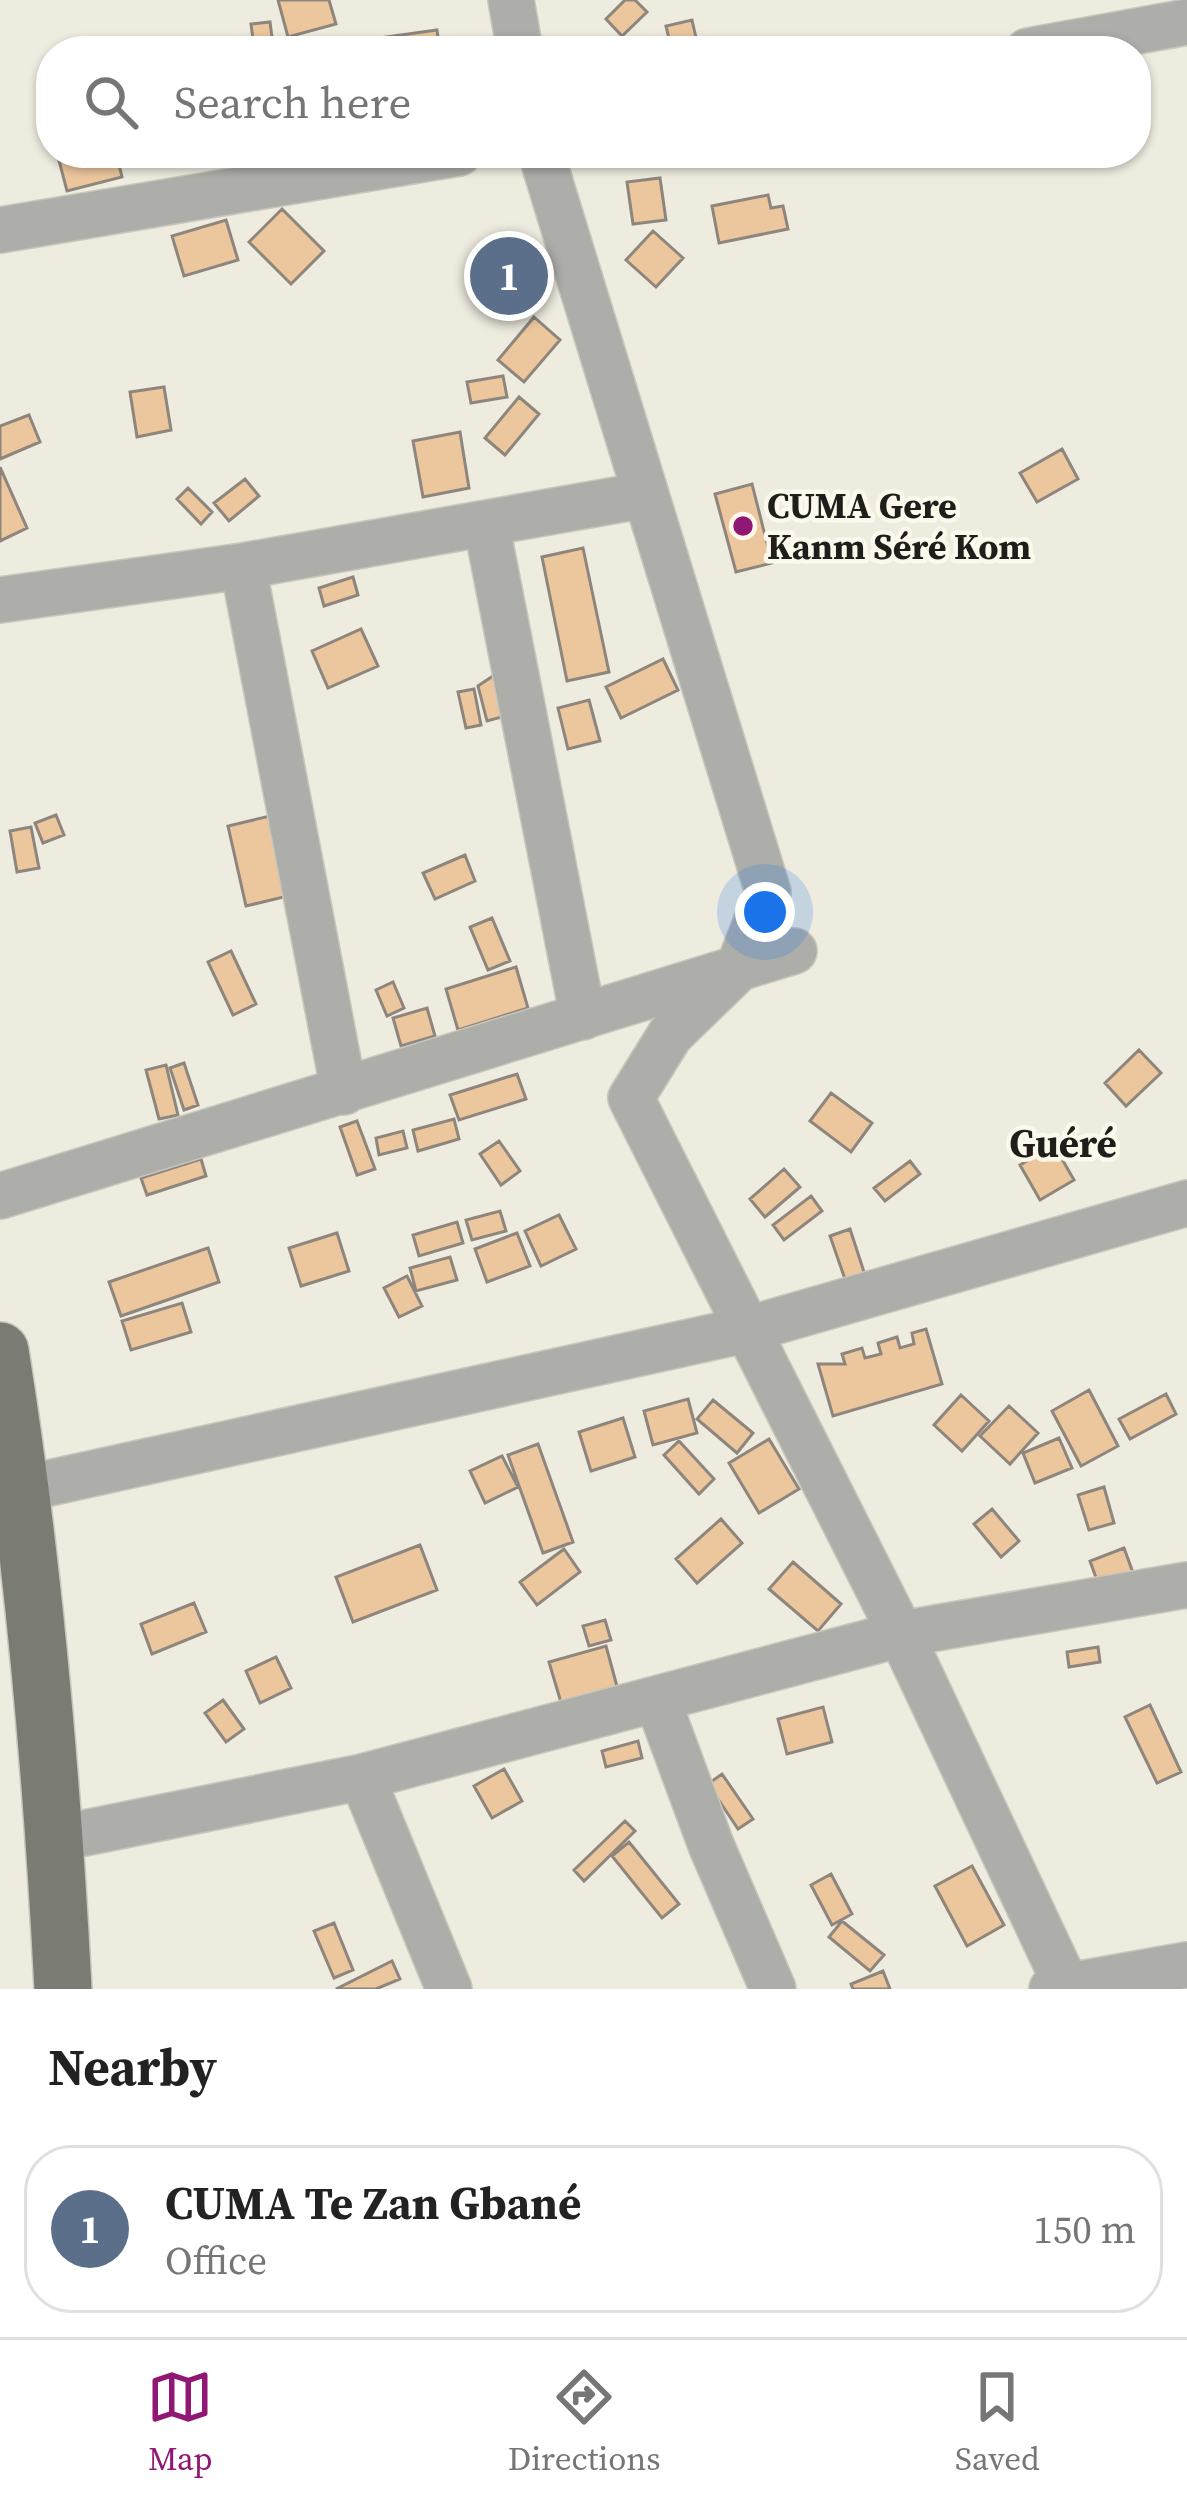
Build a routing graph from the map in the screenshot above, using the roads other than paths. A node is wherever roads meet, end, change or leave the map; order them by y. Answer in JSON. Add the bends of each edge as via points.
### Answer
{"nodes":[{"id":1,"x":511,"y":0,"type":"edge"},
{"id":2,"x":1187,"y":22,"type":"edge"},
{"id":3,"x":517,"y":36,"type":"edge"},
{"id":4,"x":1110,"y":36,"type":"edge"},
{"id":5,"x":370,"y":168,"type":"edge"},
{"id":6,"x":546,"y":168,"type":"edge"},
{"id":7,"x":0,"y":230,"type":"edge"},
{"id":8,"x":645,"y":495,"type":"junction"},
{"id":9,"x":486,"y":523,"type":"junction"},
{"id":10,"x":243,"y":566,"type":"junction"},
{"id":11,"x":0,"y":600,"type":"edge"},
{"id":12,"x":794,"y":951,"type":"dead end"},
{"id":13,"x":738,"y":969,"type":"junction"},
{"id":14,"x":583,"y":1018,"type":"junction"},
{"id":15,"x":344,"y":1092,"type":"junction"},
{"id":16,"x":1187,"y":1169,"type":"edge"},
{"id":17,"x":0,"y":1196,"type":"edge"},
{"id":18,"x":1167,"y":1208,"type":"edge"},
{"id":19,"x":749,"y":1329,"type":"junction"},
{"id":20,"x":0,"y":1351,"type":"edge"},
{"id":21,"x":22,"y":1490,"type":"junction"},
{"id":22,"x":1187,"y":1585,"type":"edge"},
{"id":23,"x":901,"y":1634,"type":"junction"},
{"id":24,"x":657,"y":1699,"type":"junction"},
{"id":25,"x":362,"y":1778,"type":"junction"},
{"id":26,"x":56,"y":1839,"type":"junction"},
{"id":27,"x":1187,"y":1965,"type":"edge"},
{"id":28,"x":1062,"y":1988,"type":"edge"},
{"id":29,"x":63,"y":1989,"type":"edge"},
{"id":30,"x":449,"y":1989,"type":"edge"},
{"id":31,"x":773,"y":1989,"type":"edge"}],
"edges":[{"from":1,"to":3,"type":"street"},
{"from":2,"to":4,"type":"street"},
{"from":5,"to":7,"type":"street"},
{"from":6,"to":8,"type":"street"},
{"from":8,"to":9,"type":"street"},
{"from":8,"to":13,"type":"street","via":[[768,892]]},
{"from":9,"to":10,"type":"street"},
{"from":9,"to":14,"type":"street"},
{"from":10,"to":11,"type":"street"},
{"from":10,"to":15,"type":"street"},
{"from":12,"to":13,"type":"street"},
{"from":13,"to":14,"type":"street"},
{"from":13,"to":19,"type":"street","via":[[670,1035],[631,1098]]},
{"from":14,"to":15,"type":"street"},
{"from":15,"to":17,"type":"street"},
{"from":16,"to":18,"type":"street"},
{"from":18,"to":19,"type":"street"},
{"from":19,"to":21,"type":"street"},
{"from":19,"to":23,"type":"street"},
{"from":20,"to":21,"type":"main road"},
{"from":21,"to":26,"type":"main road"},
{"from":22,"to":23,"type":"street"},
{"from":23,"to":24,"type":"street"},
{"from":23,"to":28,"type":"street"},
{"from":24,"to":25,"type":"street"},
{"from":24,"to":31,"type":"street"},
{"from":25,"to":26,"type":"street"},
{"from":25,"to":30,"type":"street"},
{"from":26,"to":29,"type":"main road"},
{"from":27,"to":28,"type":"street"}]}
